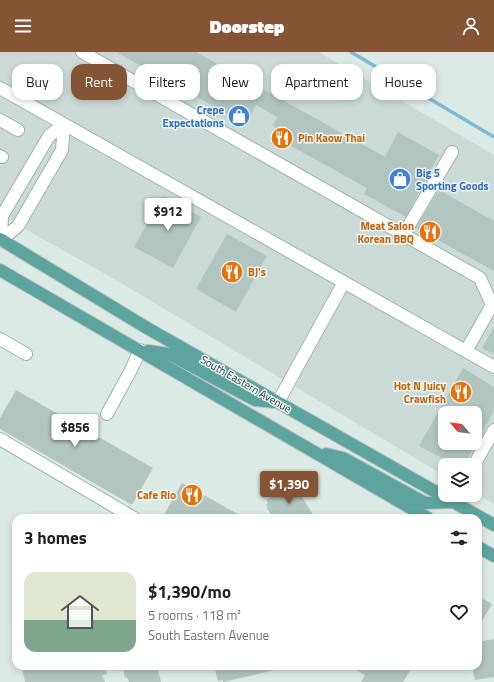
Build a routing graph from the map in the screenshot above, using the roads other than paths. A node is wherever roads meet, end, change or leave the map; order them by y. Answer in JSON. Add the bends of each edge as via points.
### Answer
{"nodes":[{"id":1,"x":82,"y":52,"type":"edge"},
{"id":2,"x":102,"y":57,"type":"edge"},
{"id":3,"x":0,"y":88,"type":"edge"},
{"id":4,"x":0,"y":120,"type":"edge"},
{"id":5,"x":64,"y":124,"type":"junction"},
{"id":6,"x":18,"y":130,"type":"dead end"},
{"id":7,"x":452,"y":152,"type":"dead end"},
{"id":8,"x":404,"y":234,"type":"junction"},
{"id":9,"x":0,"y":240,"type":"edge"},
{"id":10,"x":0,"y":270,"type":"edge"},
{"id":11,"x":344,"y":282,"type":"junction"},
{"id":12,"x":0,"y":340,"type":"edge"},
{"id":13,"x":140,"y":350,"type":"junction"},
{"id":14,"x":466,"y":351,"type":"junction"},
{"id":15,"x":26,"y":354,"type":"dead end"},
{"id":16,"x":494,"y":367,"type":"edge"},
{"id":17,"x":278,"y":402,"type":"junction"},
{"id":18,"x":107,"y":414,"type":"dead end"},
{"id":19,"x":494,"y":430,"type":"edge"},
{"id":20,"x":0,"y":439,"type":"edge"},
{"id":21,"x":313,"y":451,"type":"junction"},
{"id":22,"x":478,"y":458,"type":"edge"},
{"id":23,"x":438,"y":489,"type":"edge"},
{"id":24,"x":438,"y":500,"type":"edge"},
{"id":25,"x":461,"y":502,"type":"edge"},
{"id":26,"x":127,"y":514,"type":"edge"},
{"id":27,"x":421,"y":514,"type":"edge"},
{"id":28,"x":478,"y":514,"type":"edge"},
{"id":29,"x":482,"y":517,"type":"edge"},
{"id":30,"x":494,"y":525,"type":"edge"},
{"id":31,"x":482,"y":548,"type":"edge"},
{"id":32,"x":494,"y":556,"type":"edge"}],
"edges":[{"from":1,"to":2,"type":"lane"},
{"from":2,"to":8,"type":"lane"},
{"from":3,"to":5,"type":"lane"},
{"from":4,"to":6,"type":"lane"},
{"from":5,"to":9,"type":"lane","via":[[49,136],[4,212]]},
{"from":5,"to":9,"type":"lane","via":[[62,150],[18,226]]},
{"from":5,"to":11,"type":"lane"},
{"from":7,"to":8,"type":"lane"},
{"from":8,"to":14,"type":"lane","via":[[480,278],[492,305]]},
{"from":9,"to":17,"type":"main road","name":"South Eastern Avenue","via":[[147,328]]},
{"from":10,"to":13,"type":"main road"},
{"from":11,"to":14,"type":"lane"},
{"from":11,"to":17,"type":"lane"},
{"from":12,"to":15,"type":"lane"},
{"from":13,"to":17,"type":"main road","via":[[169,354],[255,400]]},
{"from":13,"to":18,"type":"lane"},
{"from":13,"to":21,"type":"main road"},
{"from":14,"to":16,"type":"lane"},
{"from":17,"to":23,"type":"main road","name":"South Eastern Avenue"},
{"from":19,"to":22,"type":"lane"},
{"from":20,"to":26,"type":"lane"},
{"from":21,"to":24,"type":"main road","via":[[343,458],[426,502]]},
{"from":21,"to":27,"type":"main road"},
{"from":25,"to":28,"type":"main road","name":"South Eastern Avenue"},
{"from":29,"to":30,"type":"main road","name":"South Eastern Avenue"},
{"from":31,"to":32,"type":"main road"}]}
